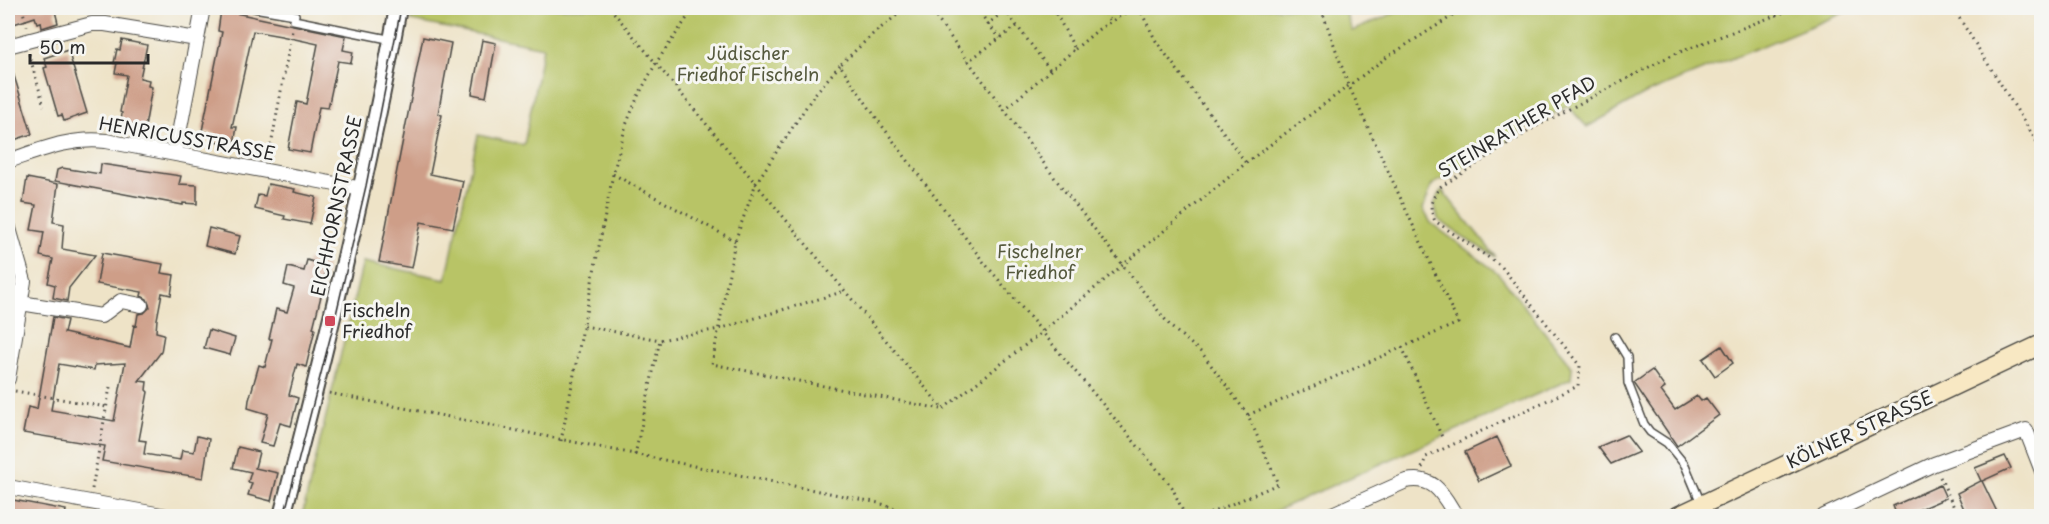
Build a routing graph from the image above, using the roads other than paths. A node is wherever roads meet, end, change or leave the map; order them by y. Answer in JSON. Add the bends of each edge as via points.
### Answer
{"nodes":[{"id":1,"x":203,"y":8,"type":"edge"},
{"id":2,"x":254,"y":8,"type":"edge"},
{"id":3,"x":398,"y":8,"type":"edge"},
{"id":4,"x":197,"y":39,"type":"junction"},
{"id":5,"x":393,"y":40,"type":"junction"},
{"id":6,"x":8,"y":45,"type":"edge"},
{"id":7,"x":175,"y":154,"type":"junction"},
{"id":8,"x":8,"y":160,"type":"edge"},
{"id":9,"x":362,"y":189,"type":"junction"},
{"id":10,"x":8,"y":225,"type":"edge"},
{"id":11,"x":21,"y":303,"type":"junction"},
{"id":12,"x":141,"y":305,"type":"dead end"},
{"id":13,"x":1615,"y":337,"type":"dead end"},
{"id":14,"x":2042,"y":344,"type":"edge"},
{"id":15,"x":8,"y":379,"type":"edge"},
{"id":16,"x":2042,"y":471,"type":"edge"},
{"id":17,"x":8,"y":487,"type":"edge"},
{"id":18,"x":1702,"y":506,"type":"junction"},
{"id":19,"x":167,"y":516,"type":"edge"},
{"id":20,"x":282,"y":516,"type":"edge"},
{"id":21,"x":1328,"y":516,"type":"edge"},
{"id":22,"x":1456,"y":516,"type":"edge"},
{"id":23,"x":1678,"y":516,"type":"edge"},
{"id":24,"x":1824,"y":516,"type":"edge"}],
"edges":[{"from":1,"to":4,"type":"street"},
{"from":2,"to":5,"type":"lane"},
{"from":3,"to":5,"type":"street","name":"EICHHORNSTRASSE"},
{"from":4,"to":6,"type":"street","via":[[93,24]]},
{"from":4,"to":7,"type":"street"},
{"from":5,"to":9,"type":"street","name":"EICHHORNSTRASSE"},
{"from":7,"to":8,"type":"street","name":"HENRICUSSTRASSE","via":[[86,139]]},
{"from":7,"to":9,"type":"street","name":"HENRICUSSTRASSE"},
{"from":9,"to":20,"type":"street","name":"EICHHORNSTRASSE","via":[[316,390]]},
{"from":10,"to":11,"type":"street","via":[[24,281]]},
{"from":11,"to":12,"type":"street","via":[[101,316],[121,301]]},
{"from":11,"to":15,"type":"street"},
{"from":13,"to":18,"type":"lane","via":[[1628,357],[1628,383],[1644,424],[1685,465]]},
{"from":14,"to":18,"type":"main road","name":"KÖLNER STRASSE"},
{"from":16,"to":24,"type":"street","via":[[2026,430],[1934,464]]},
{"from":17,"to":19,"type":"street"},
{"from":18,"to":23,"type":"main road","name":"KÖLNER STRASSE"},
{"from":21,"to":22,"type":"street","via":[[1418,478],[1430,482]]}]}
